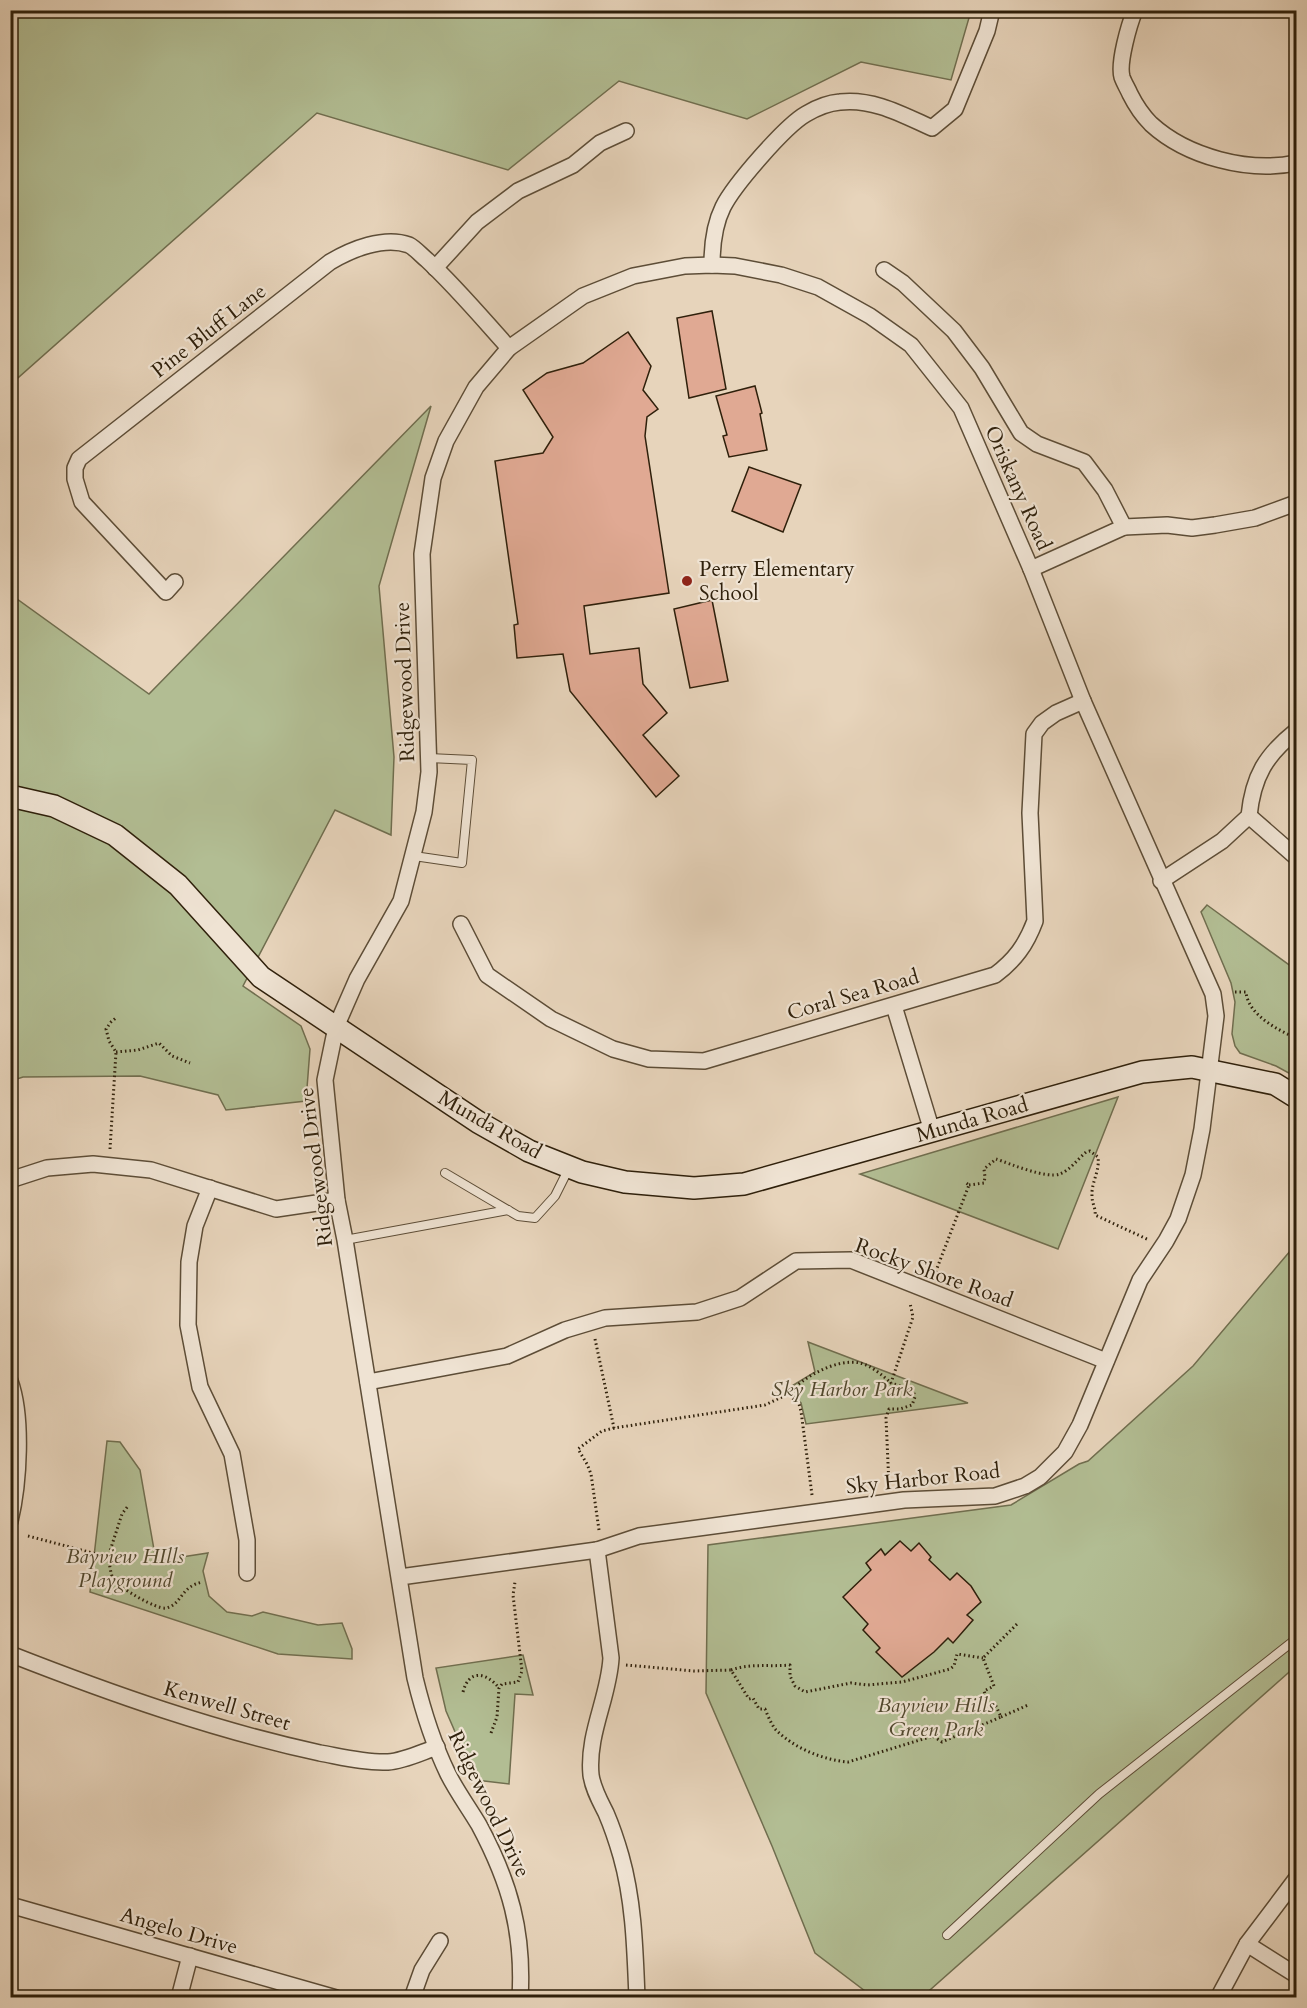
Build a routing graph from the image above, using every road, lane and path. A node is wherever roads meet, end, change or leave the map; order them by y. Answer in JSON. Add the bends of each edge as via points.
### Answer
{"nodes":[{"id":1,"x":992,"y":10,"type":"edge"},
{"id":2,"x":1135,"y":10,"type":"edge"},
{"id":3,"x":626,"y":131,"type":"dead end"},
{"id":4,"x":1296,"y":163,"type":"edge"},
{"id":5,"x":712,"y":265,"type":"junction"},
{"id":6,"x":435,"y":268,"type":"junction"},
{"id":7,"x":884,"y":270,"type":"dead end"},
{"id":8,"x":509,"y":348,"type":"junction"},
{"id":9,"x":1296,"y":503,"type":"edge"},
{"id":10,"x":1124,"y":527,"type":"junction"},
{"id":11,"x":1031,"y":569,"type":"junction"},
{"id":12,"x":175,"y":582,"type":"dead end"},
{"id":13,"x":1083,"y":701,"type":"junction"},
{"id":14,"x":1296,"y":731,"type":"edge"},
{"id":15,"x":429,"y":758,"type":"junction"},
{"id":16,"x":10,"y":796,"type":"edge"},
{"id":17,"x":1249,"y":816,"type":"junction"},
{"id":18,"x":414,"y":856,"type":"junction"},
{"id":19,"x":1296,"y":857,"type":"edge"},
{"id":20,"x":1161,"y":881,"type":"junction"},
{"id":21,"x":461,"y":924,"type":"dead end"},
{"id":22,"x":1235,"y":992,"type":"dead end"},
{"id":23,"x":894,"y":1006,"type":"junction"},
{"id":24,"x":117,"y":1017,"type":"dead end"},
{"id":25,"x":336,"y":1027,"type":"junction"},
{"id":26,"x":1296,"y":1038,"type":"edge"},
{"id":27,"x":116,"y":1052,"type":"junction"},
{"id":28,"x":190,"y":1063,"type":"dead end"},
{"id":29,"x":1296,"y":1064,"type":"edge"},
{"id":30,"x":1210,"y":1070,"type":"junction"},
{"id":31,"x":1292,"y":1071,"type":"dead end"},
{"id":32,"x":1296,"y":1097,"type":"edge"},
{"id":33,"x":932,"y":1131,"type":"junction"},
{"id":34,"x":110,"y":1149,"type":"dead end"},
{"id":35,"x":569,"y":1167,"type":"junction"},
{"id":36,"x":445,"y":1173,"type":"dead end"},
{"id":37,"x":10,"y":1180,"type":"edge"},
{"id":38,"x":210,"y":1188,"type":"junction"},
{"id":39,"x":337,"y":1200,"type":"junction"},
{"id":40,"x":508,"y":1210,"type":"junction"},
{"id":41,"x":345,"y":1240,"type":"junction"},
{"id":42,"x":1149,"y":1240,"type":"dead end"},
{"id":43,"x":934,"y":1278,"type":"dead end"},
{"id":44,"x":910,"y":1303,"type":"dead end"},
{"id":45,"x":595,"y":1339,"type":"dead end"},
{"id":46,"x":1106,"y":1361,"type":"junction"},
{"id":47,"x":10,"y":1381,"type":"edge"},
{"id":48,"x":368,"y":1382,"type":"junction"},
{"id":49,"x":891,"y":1383,"type":"junction"},
{"id":50,"x":789,"y":1394,"type":"junction"},
{"id":51,"x":614,"y":1428,"type":"junction"},
{"id":52,"x":889,"y":1486,"type":"dead end"},
{"id":53,"x":812,"y":1495,"type":"dead end"},
{"id":54,"x":128,"y":1506,"type":"dead end"},
{"id":55,"x":10,"y":1521,"type":"edge"},
{"id":56,"x":599,"y":1530,"type":"dead end"},
{"id":57,"x":28,"y":1536,"type":"dead end"},
{"id":58,"x":597,"y":1550,"type":"junction"},
{"id":59,"x":108,"y":1557,"type":"junction"},
{"id":60,"x":247,"y":1573,"type":"dead end"},
{"id":61,"x":400,"y":1577,"type":"junction"},
{"id":62,"x":203,"y":1582,"type":"dead end"},
{"id":63,"x":515,"y":1582,"type":"dead end"},
{"id":64,"x":1019,"y":1622,"type":"dead end"},
{"id":65,"x":1296,"y":1639,"type":"edge"},
{"id":66,"x":10,"y":1654,"type":"edge"},
{"id":67,"x":983,"y":1658,"type":"junction"},
{"id":68,"x":625,"y":1665,"type":"dead end"},
{"id":69,"x":731,"y":1670,"type":"junction"},
{"id":70,"x":499,"y":1688,"type":"junction"},
{"id":71,"x":463,"y":1692,"type":"dead end"},
{"id":72,"x":1028,"y":1705,"type":"dead end"},
{"id":73,"x":1001,"y":1717,"type":"junction"},
{"id":74,"x":491,"y":1733,"type":"dead end"},
{"id":75,"x":436,"y":1747,"type":"junction"},
{"id":76,"x":1296,"y":1879,"type":"edge"},
{"id":77,"x":10,"y":1905,"type":"edge"},
{"id":78,"x":947,"y":1935,"type":"dead end"},
{"id":79,"x":440,"y":1941,"type":"dead end"},
{"id":80,"x":1247,"y":1944,"type":"junction"},
{"id":81,"x":190,"y":1956,"type":"junction"},
{"id":82,"x":1296,"y":1974,"type":"edge"},
{"id":83,"x":178,"y":1998,"type":"edge"},
{"id":84,"x":336,"y":1998,"type":"edge"},
{"id":85,"x":412,"y":1998,"type":"edge"},
{"id":86,"x":520,"y":1998,"type":"edge"},
{"id":87,"x":637,"y":1998,"type":"edge"},
{"id":88,"x":1218,"y":1998,"type":"edge"}],
"edges":[{"from":1,"to":5,"type":"street","via":[[955,109],[932,128],[862,102],[821,107],[794,122],[731,193],[714,236]]},
{"from":2,"to":4,"type":"street","via":[[1122,58],[1122,76],[1149,122],[1183,145],[1226,161],[1267,167]]},
{"from":3,"to":6,"type":"street","via":[[600,143],[573,165],[518,191],[477,222]]},
{"from":5,"to":8,"type":"street","name":"Oriskany Road","via":[[658,270],[607,285],[583,296]]},
{"from":5,"to":11,"type":"street","name":"Oriskany Road","via":[[781,274],[818,287],[911,345],[961,408]]},
{"from":6,"to":8,"type":"street","name":"Pine Bluff Lane"},
{"from":6,"to":12,"type":"street","name":"Pine Bluff Lane","via":[[411,246],[398,243],[372,245],[344,254],[79,459],[75,479],[82,502],[166,592]]},
{"from":7,"to":10,"type":"street","via":[[954,331],[982,368],[1021,433],[1037,444],[1084,462],[1105,490]]},
{"from":8,"to":15,"type":"street","name":"Ridgewood Drive","via":[[476,387],[446,441],[433,478],[422,554]]},
{"from":9,"to":10,"type":"street","via":[[1255,518],[1215,525]]},
{"from":10,"to":11,"type":"street"},
{"from":11,"to":13,"type":"street","name":"Oriskany Road"},
{"from":13,"to":20,"type":"street","name":"Oriskany Road"},
{"from":13,"to":23,"type":"street","name":"Coral Sea Road","via":[[1056,713],[1034,734],[1030,813],[1035,921],[1020,954],[995,975]]},
{"from":14,"to":17,"type":"street","via":[[1265,760]]},
{"from":15,"to":18,"type":"street","name":"Ridgewood Drive","via":[[424,812]]},
{"from":15,"to":18,"type":"lane","via":[[472,760],[462,863]]},
{"from":16,"to":25,"type":"street","name":"Munda Road","via":[[54,806],[115,835],[178,885],[261,977]]},
{"from":17,"to":19,"type":"street"},
{"from":17,"to":20,"type":"street","via":[[1222,841]]},
{"from":18,"to":25,"type":"street","name":"Ridgewood Drive","via":[[401,901],[357,978]]},
{"from":20,"to":30,"type":"street","name":"Oriskany Road","via":[[1213,994],[1216,1016]]},
{"from":21,"to":23,"type":"street","name":"Coral Sea Road","via":[[487,975],[551,1018],[613,1049],[649,1059],[704,1061]]},
{"from":22,"to":26,"type":"path","via":[[1246,992],[1261,1016]]},
{"from":23,"to":33,"type":"street"},
{"from":24,"to":27,"type":"path","via":[[106,1029]]},
{"from":25,"to":35,"type":"street","name":"Munda Road","via":[[478,1122],[529,1151]]},
{"from":25,"to":39,"type":"street","name":"Ridgewood Drive","via":[[325,1080]]},
{"from":27,"to":28,"type":"path","via":[[159,1043],[172,1056]]},
{"from":27,"to":34,"type":"path"},
{"from":29,"to":31,"type":"path"},
{"from":30,"to":32,"type":"street","name":"Munda Road","via":[[1275,1084]]},
{"from":30,"to":33,"type":"street","name":"Munda Road","via":[[1192,1067],[1142,1072]]},
{"from":30,"to":46,"type":"street","name":"Sky Harbor Road","via":[[1193,1175],[1178,1219],[1140,1280]]},
{"from":33,"to":35,"type":"street","name":"Munda Road","via":[[744,1184],[694,1188],[624,1182]]},
{"from":35,"to":40,"type":"lane","via":[[555,1196],[535,1218]]},
{"from":36,"to":40,"type":"lane"},
{"from":37,"to":38,"type":"street","via":[[47,1168],[93,1164],[151,1170]]},
{"from":38,"to":39,"type":"street","via":[[276,1209]]},
{"from":38,"to":60,"type":"street","via":[[195,1226],[188,1325],[200,1387],[232,1454],[247,1540]]},
{"from":39,"to":41,"type":"street","name":"Ridgewood Drive"},
{"from":40,"to":41,"type":"lane"},
{"from":41,"to":48,"type":"street","name":"Ridgewood Drive"},
{"from":42,"to":43,"type":"path","via":[[1095,1215],[1092,1196],[1099,1164],[1098,1157],[1090,1151],[1061,1174],[1040,1173],[996,1158],[984,1169],[984,1183],[967,1184]]},
{"from":44,"to":49,"type":"path","via":[[913,1317]]},
{"from":45,"to":51,"type":"path"},
{"from":46,"to":48,"type":"street","name":"Rocky Shore Road","via":[[851,1260],[807,1261],[796,1262],[740,1298],[697,1312],[605,1318],[565,1330],[507,1356]]},
{"from":46,"to":58,"type":"street","name":"Sky Harbor Road","via":[[1065,1452],[1040,1477],[1010,1492],[971,1498],[904,1500],[639,1536]]},
{"from":47,"to":55,"type":"street","via":[[18,1458]]},
{"from":48,"to":61,"type":"street","name":"Ridgewood Drive"},
{"from":49,"to":50,"type":"path","via":[[867,1365],[844,1363],[823,1370],[795,1386]]},
{"from":49,"to":52,"type":"path","via":[[913,1390],[915,1397],[912,1405],[889,1409],[886,1418]]},
{"from":50,"to":51,"type":"path","via":[[765,1405]]},
{"from":50,"to":53,"type":"path","via":[[801,1411]]},
{"from":51,"to":56,"type":"path","via":[[602,1431],[578,1449],[591,1474]]},
{"from":54,"to":59,"type":"path"},
{"from":57,"to":59,"type":"path"},
{"from":58,"to":61,"type":"street","name":"Sky Harbor Road"},
{"from":58,"to":87,"type":"street","via":[[611,1658],[593,1736],[591,1775],[627,1880]]},
{"from":59,"to":62,"type":"path","via":[[113,1578],[122,1588],[158,1607],[175,1604],[187,1587]]},
{"from":61,"to":75,"type":"street","name":"Ridgewood Drive","via":[[416,1678]]},
{"from":63,"to":70,"type":"path","via":[[522,1671],[518,1682]]},
{"from":64,"to":67,"type":"path"},
{"from":65,"to":78,"type":"lane","via":[[1099,1794]]},
{"from":66,"to":75,"type":"street","name":"Kenwell Street","via":[[90,1685],[285,1746],[340,1758],[390,1762]]},
{"from":67,"to":69,"type":"path","via":[[957,1654],[950,1670],[902,1682],[851,1683],[805,1692],[795,1686],[790,1665],[748,1664]]},
{"from":67,"to":73,"type":"path","via":[[994,1686],[984,1691],[989,1707],[996,1706]]},
{"from":68,"to":69,"type":"path"},
{"from":69,"to":73,"type":"path","via":[[749,1699],[753,1698],[759,1709],[765,1709],[776,1729],[798,1746],[838,1761],[848,1762],[933,1736],[942,1742]]},
{"from":70,"to":71,"type":"path","via":[[479,1675],[465,1683]]},
{"from":70,"to":74,"type":"path","via":[[497,1717]]},
{"from":72,"to":73,"type":"path"},
{"from":75,"to":86,"type":"street","name":"Ridgewood Drive","via":[[507,1885],[521,1952]]},
{"from":76,"to":80,"type":"street"},
{"from":77,"to":81,"type":"street","name":"Angelo Drive"},
{"from":79,"to":85,"type":"street","via":[[422,1970]]},
{"from":80,"to":82,"type":"street"},
{"from":80,"to":88,"type":"street"},
{"from":81,"to":83,"type":"street"},
{"from":81,"to":84,"type":"street","name":"Angelo Drive"}]}
